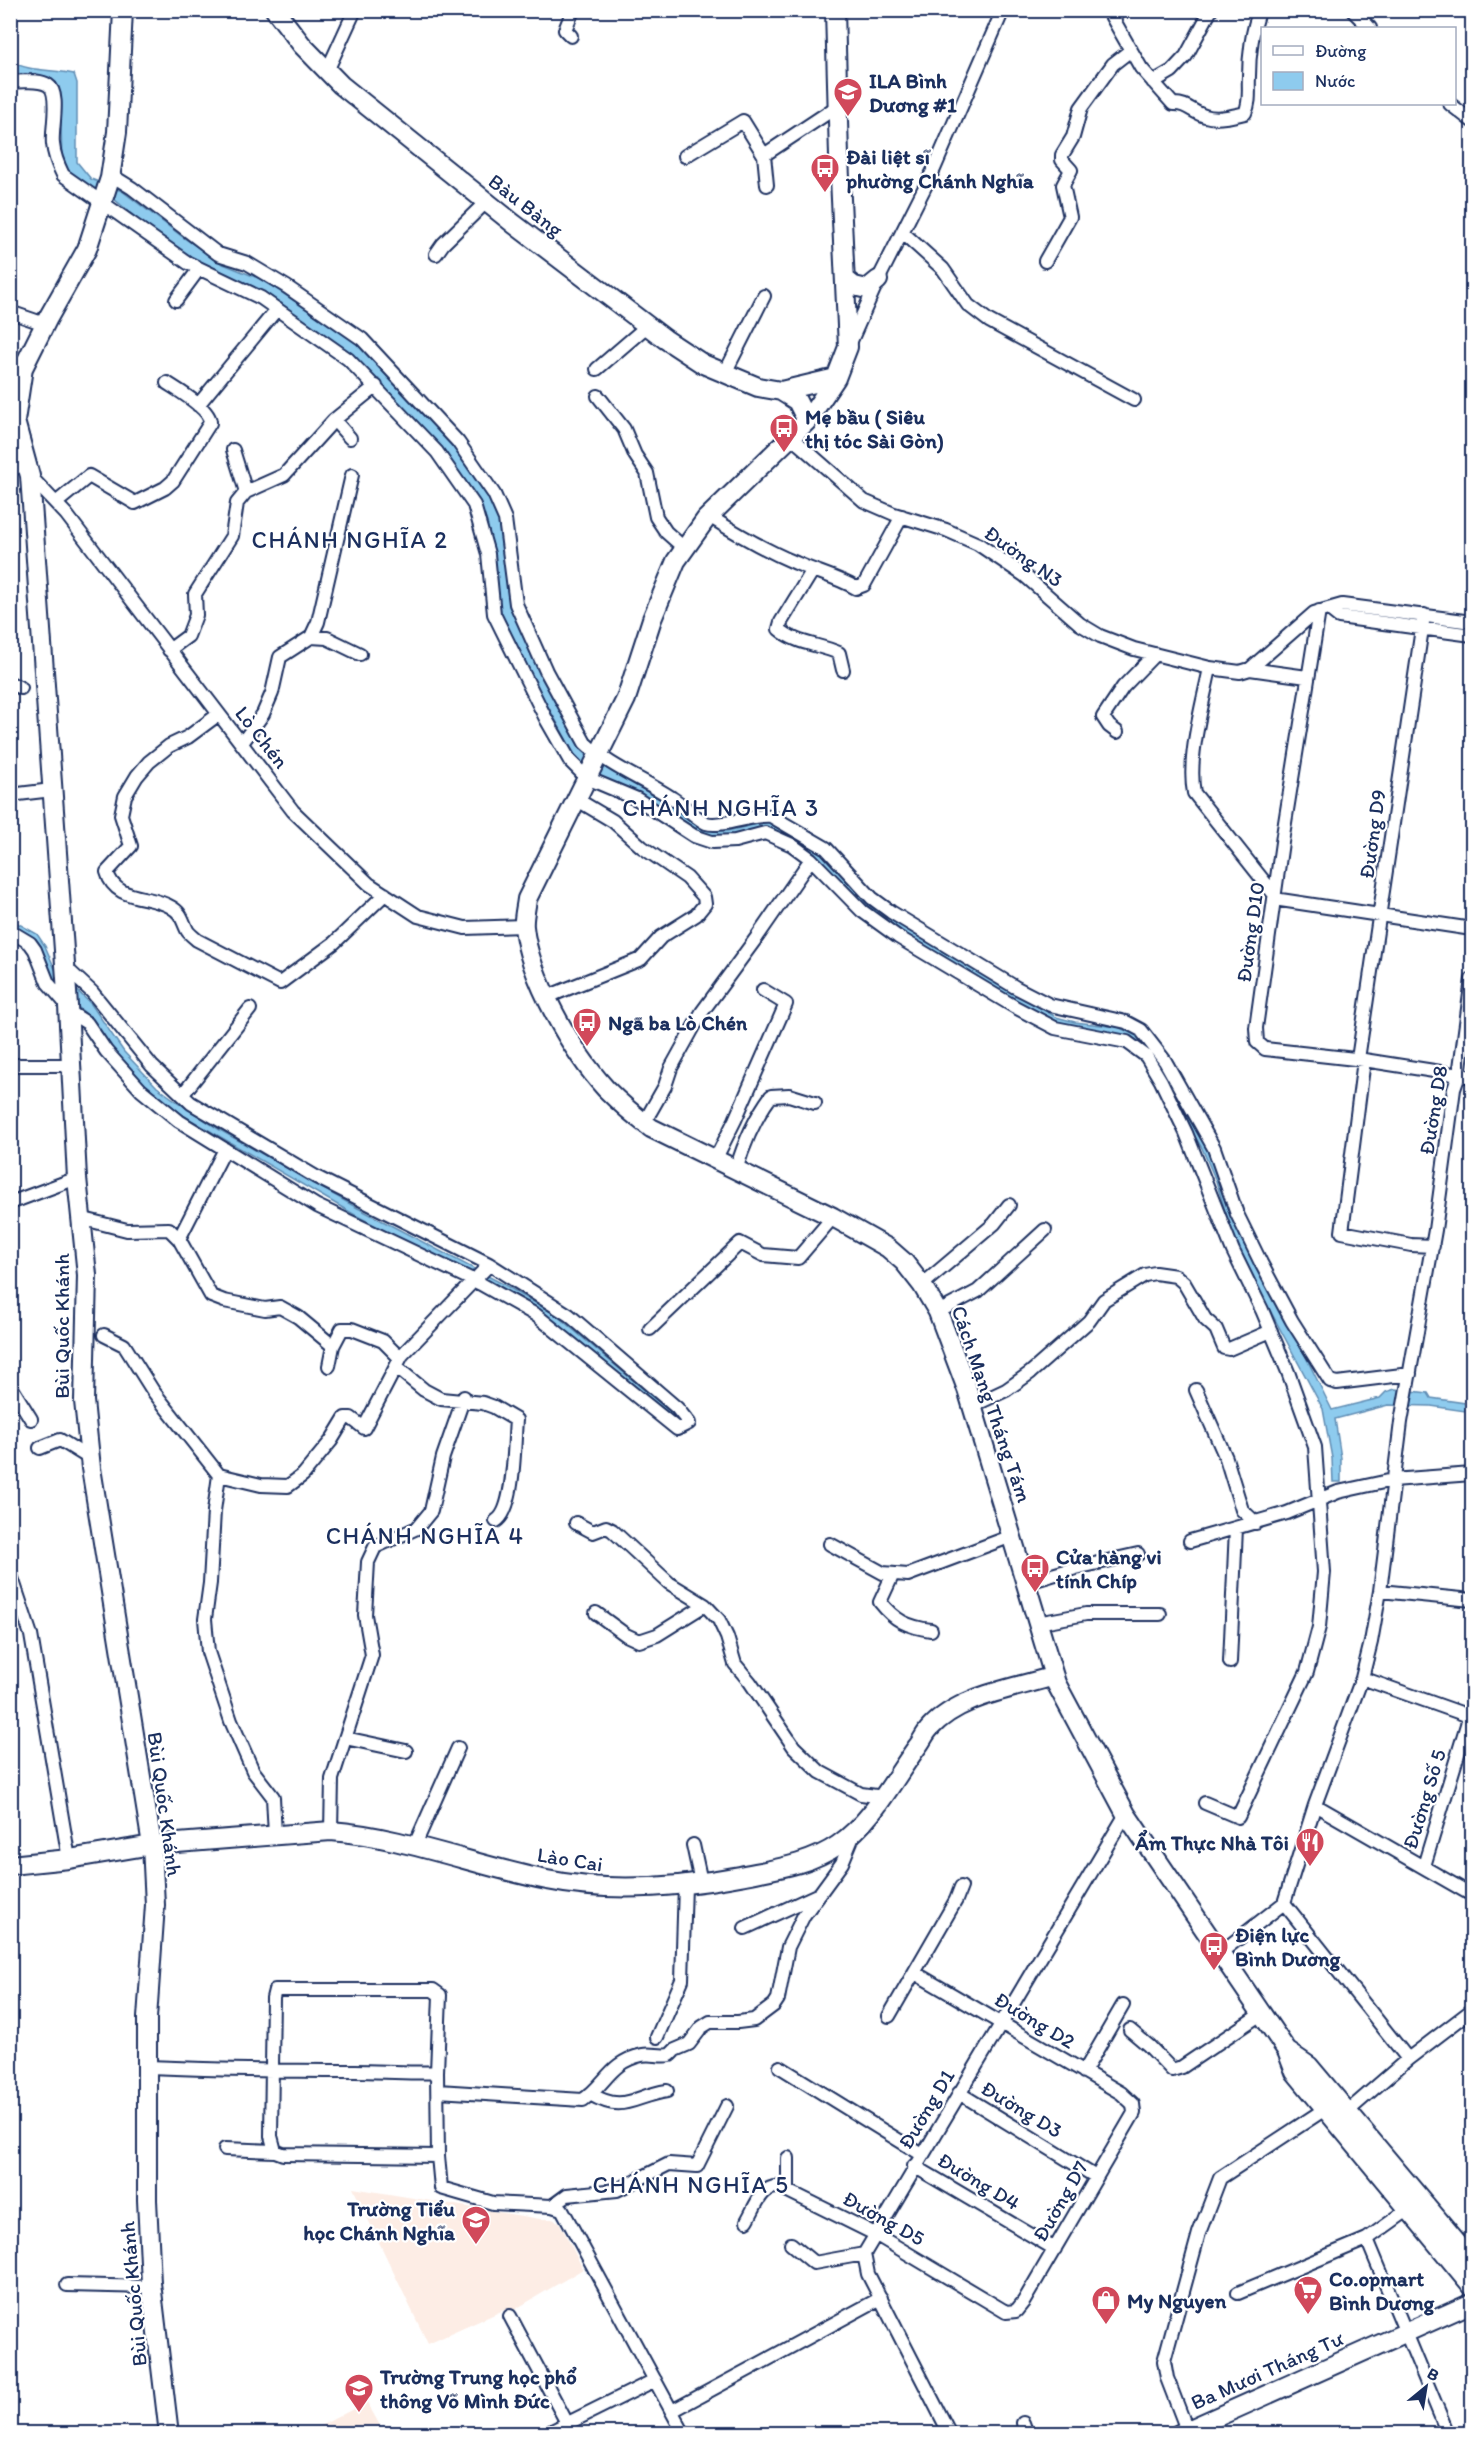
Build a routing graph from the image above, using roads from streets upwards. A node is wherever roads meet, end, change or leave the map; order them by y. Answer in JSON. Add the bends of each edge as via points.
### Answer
{"nodes":[{"id":1,"x":123,"y":10,"type":"edge"},
{"id":2,"x":275,"y":10,"type":"edge"},
{"id":3,"x":355,"y":10,"type":"edge"},
{"id":4,"x":573,"y":10,"type":"edge"},
{"id":5,"x":835,"y":10,"type":"edge"},
{"id":6,"x":1003,"y":10,"type":"edge"},
{"id":7,"x":1108,"y":10,"type":"edge"},
{"id":8,"x":1211,"y":10,"type":"edge"},
{"id":9,"x":1260,"y":10,"type":"edge"},
{"id":10,"x":1352,"y":10,"type":"edge"},
{"id":11,"x":1369,"y":27,"type":"edge"},
{"id":12,"x":571,"y":36,"type":"dead end"},
{"id":13,"x":1131,"y":50,"type":"junction"},
{"id":14,"x":327,"y":71,"type":"junction"},
{"id":15,"x":10,"y":81,"type":"edge"},
{"id":16,"x":1153,"y":82,"type":"junction"},
{"id":17,"x":1451,"y":105,"type":"edge"},
{"id":18,"x":838,"y":106,"type":"junction"},
{"id":19,"x":1473,"y":121,"type":"edge"},
{"id":20,"x":764,"y":155,"type":"junction"},
{"id":21,"x":685,"y":156,"type":"dead end"},
{"id":22,"x":110,"y":177,"type":"junction"},
{"id":23,"x":767,"y":185,"type":"dead end"},
{"id":24,"x":102,"y":200,"type":"junction"},
{"id":25,"x":486,"y":202,"type":"junction"},
{"id":26,"x":902,"y":232,"type":"junction"},
{"id":27,"x":436,"y":254,"type":"dead end"},
{"id":28,"x":1045,"y":261,"type":"dead end"},
{"id":29,"x":199,"y":269,"type":"junction"},
{"id":30,"x":845,"y":279,"type":"junction"},
{"id":31,"x":878,"y":280,"type":"junction"},
{"id":32,"x":764,"y":296,"type":"dead end"},
{"id":33,"x":176,"y":300,"type":"dead end"},
{"id":34,"x":277,"y":309,"type":"junction"},
{"id":35,"x":10,"y":312,"type":"edge"},
{"id":36,"x":45,"y":324,"type":"junction"},
{"id":37,"x":647,"y":326,"type":"junction"},
{"id":38,"x":848,"y":347,"type":"junction"},
{"id":39,"x":597,"y":369,"type":"dead end"},
{"id":40,"x":725,"y":373,"type":"junction"},
{"id":41,"x":836,"y":378,"type":"junction"},
{"id":42,"x":167,"y":383,"type":"dead end"},
{"id":43,"x":376,"y":386,"type":"junction"},
{"id":44,"x":781,"y":391,"type":"junction"},
{"id":45,"x":598,"y":396,"type":"dead end"},
{"id":46,"x":1134,"y":400,"type":"dead end"},
{"id":47,"x":14,"y":404,"type":"edge"},
{"id":48,"x":198,"y":405,"type":"junction"},
{"id":49,"x":334,"y":420,"type":"junction"},
{"id":50,"x":807,"y":421,"type":"junction"},
{"id":51,"x":791,"y":437,"type":"junction"},
{"id":52,"x":350,"y":438,"type":"dead end"},
{"id":53,"x":232,"y":450,"type":"dead end"},
{"id":54,"x":23,"y":470,"type":"edge"},
{"id":55,"x":352,"y":474,"type":"dead end"},
{"id":56,"x":246,"y":492,"type":"junction"},
{"id":57,"x":56,"y":503,"type":"junction"},
{"id":58,"x":709,"y":516,"type":"junction"},
{"id":59,"x":902,"y":516,"type":"junction"},
{"id":60,"x":684,"y":548,"type":"junction"},
{"id":61,"x":511,"y":557,"type":"junction"},
{"id":62,"x":489,"y":561,"type":"junction"},
{"id":63,"x":813,"y":570,"type":"junction"},
{"id":64,"x":1324,"y":610,"type":"junction"},
{"id":65,"x":1423,"y":621,"type":"junction"},
{"id":66,"x":1473,"y":622,"type":"edge"},
{"id":67,"x":1473,"y":635,"type":"edge"},
{"id":68,"x":311,"y":637,"type":"junction"},
{"id":69,"x":169,"y":650,"type":"junction"},
{"id":70,"x":360,"y":654,"type":"dead end"},
{"id":71,"x":1155,"y":654,"type":"junction"},
{"id":72,"x":1210,"y":668,"type":"junction"},
{"id":73,"x":1250,"y":669,"type":"junction"},
{"id":74,"x":843,"y":670,"type":"dead end"},
{"id":75,"x":1307,"y":677,"type":"junction"},
{"id":76,"x":219,"y":714,"type":"junction"},
{"id":77,"x":1117,"y":732,"type":"dead end"},
{"id":78,"x":242,"y":743,"type":"junction"},
{"id":79,"x":598,"y":756,"type":"junction"},
{"id":80,"x":588,"y":776,"type":"junction"},
{"id":81,"x":52,"y":790,"type":"junction"},
{"id":82,"x":10,"y":795,"type":"edge"},
{"id":83,"x":576,"y":799,"type":"junction"},
{"id":84,"x":774,"y":818,"type":"junction"},
{"id":85,"x":765,"y":833,"type":"junction"},
{"id":86,"x":811,"y":859,"type":"junction"},
{"id":87,"x":385,"y":894,"type":"junction"},
{"id":88,"x":1274,"y":897,"type":"junction"},
{"id":89,"x":1379,"y":916,"type":"junction"},
{"id":90,"x":524,"y":926,"type":"junction"},
{"id":91,"x":1473,"y":929,"type":"edge"},
{"id":92,"x":10,"y":932,"type":"edge"},
{"id":93,"x":65,"y":971,"type":"junction"},
{"id":94,"x":1473,"y":979,"type":"edge"},
{"id":95,"x":763,"y":990,"type":"dead end"},
{"id":96,"x":547,"y":997,"type":"junction"},
{"id":97,"x":68,"y":1008,"type":"junction"},
{"id":98,"x":250,"y":1009,"type":"dead end"},
{"id":99,"x":1082,"y":1011,"type":"junction"},
{"id":100,"x":1078,"y":1033,"type":"junction"},
{"id":101,"x":1361,"y":1059,"type":"junction"},
{"id":102,"x":10,"y":1065,"type":"edge"},
{"id":103,"x":70,"y":1065,"type":"junction"},
{"id":104,"x":1459,"y":1075,"type":"junction"},
{"id":105,"x":1473,"y":1077,"type":"edge"},
{"id":106,"x":183,"y":1094,"type":"junction"},
{"id":107,"x":815,"y":1103,"type":"dead end"},
{"id":108,"x":1197,"y":1119,"type":"junction"},
{"id":109,"x":644,"y":1123,"type":"junction"},
{"id":110,"x":1182,"y":1126,"type":"junction"},
{"id":111,"x":225,"y":1149,"type":"junction"},
{"id":112,"x":715,"y":1160,"type":"junction"},
{"id":113,"x":735,"y":1170,"type":"junction"},
{"id":114,"x":77,"y":1178,"type":"junction"},
{"id":115,"x":10,"y":1203,"type":"edge"},
{"id":116,"x":1009,"y":1205,"type":"dead end"},
{"id":117,"x":833,"y":1217,"type":"junction"},
{"id":118,"x":80,"y":1218,"type":"junction"},
{"id":119,"x":1045,"y":1230,"type":"dead end"},
{"id":120,"x":179,"y":1239,"type":"junction"},
{"id":121,"x":1433,"y":1246,"type":"junction"},
{"id":122,"x":487,"y":1267,"type":"dead end"},
{"id":123,"x":474,"y":1280,"type":"junction"},
{"id":124,"x":922,"y":1285,"type":"junction"},
{"id":125,"x":938,"y":1312,"type":"junction"},
{"id":126,"x":1290,"y":1318,"type":"junction"},
{"id":127,"x":650,"y":1329,"type":"dead end"},
{"id":128,"x":1270,"y":1329,"type":"junction"},
{"id":129,"x":104,"y":1335,"type":"dead end"},
{"id":130,"x":333,"y":1346,"type":"junction"},
{"id":131,"x":398,"y":1362,"type":"junction"},
{"id":132,"x":328,"y":1366,"type":"dead end"},
{"id":133,"x":1408,"y":1380,"type":"junction"},
{"id":134,"x":10,"y":1385,"type":"edge"},
{"id":135,"x":1196,"y":1390,"type":"dead end"},
{"id":136,"x":463,"y":1399,"type":"junction"},
{"id":137,"x":972,"y":1406,"type":"junction"},
{"id":138,"x":31,"y":1419,"type":"dead end"},
{"id":139,"x":40,"y":1448,"type":"dead end"},
{"id":140,"x":89,"y":1458,"type":"junction"},
{"id":141,"x":1473,"y":1474,"type":"edge"},
{"id":142,"x":219,"y":1475,"type":"junction"},
{"id":143,"x":1393,"y":1480,"type":"junction"},
{"id":144,"x":1320,"y":1500,"type":"junction"},
{"id":145,"x":496,"y":1521,"type":"dead end"},
{"id":146,"x":1256,"y":1523,"type":"junction"},
{"id":147,"x":576,"y":1524,"type":"dead end"},
{"id":148,"x":1236,"y":1528,"type":"junction"},
{"id":149,"x":1012,"y":1536,"type":"junction"},
{"id":150,"x":1190,"y":1541,"type":"dead end"},
{"id":151,"x":830,"y":1544,"type":"dead end"},
{"id":152,"x":1138,"y":1554,"type":"dead end"},
{"id":153,"x":10,"y":1572,"type":"edge"},
{"id":154,"x":893,"y":1574,"type":"junction"},
{"id":155,"x":1025,"y":1583,"type":"junction"},
{"id":156,"x":1380,"y":1591,"type":"junction"},
{"id":157,"x":1473,"y":1600,"type":"edge"},
{"id":158,"x":705,"y":1605,"type":"junction"},
{"id":159,"x":596,"y":1613,"type":"dead end"},
{"id":160,"x":1160,"y":1614,"type":"dead end"},
{"id":161,"x":1037,"y":1623,"type":"junction"},
{"id":162,"x":931,"y":1630,"type":"dead end"},
{"id":163,"x":1230,"y":1662,"type":"dead end"},
{"id":164,"x":1054,"y":1676,"type":"junction"},
{"id":165,"x":1362,"y":1678,"type":"junction"},
{"id":166,"x":1472,"y":1714,"type":"edge"},
{"id":167,"x":345,"y":1738,"type":"junction"},
{"id":168,"x":458,"y":1749,"type":"dead end"},
{"id":169,"x":406,"y":1750,"type":"dead end"},
{"id":170,"x":884,"y":1797,"type":"junction"},
{"id":171,"x":1205,"y":1803,"type":"dead end"},
{"id":172,"x":1315,"y":1806,"type":"junction"},
{"id":173,"x":1126,"y":1814,"type":"junction"},
{"id":174,"x":331,"y":1831,"type":"junction"},
{"id":175,"x":855,"y":1831,"type":"junction"},
{"id":176,"x":275,"y":1835,"type":"junction"},
{"id":177,"x":152,"y":1845,"type":"junction"},
{"id":178,"x":693,"y":1845,"type":"dead end"},
{"id":179,"x":414,"y":1847,"type":"junction"},
{"id":180,"x":69,"y":1859,"type":"junction"},
{"id":181,"x":10,"y":1865,"type":"edge"},
{"id":182,"x":1424,"y":1866,"type":"junction"},
{"id":183,"x":693,"y":1883,"type":"junction"},
{"id":184,"x":961,"y":1887,"type":"dead end"},
{"id":185,"x":1473,"y":1894,"type":"edge"},
{"id":186,"x":818,"y":1895,"type":"junction"},
{"id":187,"x":1284,"y":1903,"type":"junction"},
{"id":188,"x":745,"y":1928,"type":"dead end"},
{"id":189,"x":1220,"y":1953,"type":"junction"},
{"id":190,"x":915,"y":1973,"type":"junction"},
{"id":191,"x":1123,"y":2005,"type":"dead end"},
{"id":192,"x":1473,"y":2010,"type":"edge"},
{"id":193,"x":1261,"y":2014,"type":"junction"},
{"id":194,"x":889,"y":2016,"type":"dead end"},
{"id":195,"x":1002,"y":2023,"type":"junction"},
{"id":196,"x":1130,"y":2030,"type":"dead end"},
{"id":197,"x":657,"y":2037,"type":"dead end"},
{"id":198,"x":1287,"y":2051,"type":"junction"},
{"id":199,"x":1407,"y":2059,"type":"junction"},
{"id":200,"x":148,"y":2067,"type":"junction"},
{"id":201,"x":780,"y":2067,"type":"dead end"},
{"id":202,"x":272,"y":2071,"type":"junction"},
{"id":203,"x":437,"y":2072,"type":"junction"},
{"id":204,"x":1084,"y":2072,"type":"junction"},
{"id":205,"x":438,"y":2091,"type":"junction"},
{"id":206,"x":667,"y":2091,"type":"dead end"},
{"id":207,"x":958,"y":2093,"type":"junction"},
{"id":208,"x":590,"y":2094,"type":"junction"},
{"id":209,"x":1133,"y":2104,"type":"joint"},
{"id":210,"x":727,"y":2106,"type":"dead end"},
{"id":211,"x":1325,"y":2109,"type":"junction"},
{"id":212,"x":1347,"y":2112,"type":"junction"},
{"id":213,"x":225,"y":2149,"type":"dead end"},
{"id":214,"x":275,"y":2151,"type":"junction"},
{"id":215,"x":921,"y":2154,"type":"junction"},
{"id":216,"x":438,"y":2156,"type":"junction"},
{"id":217,"x":789,"y":2158,"type":"dead end"},
{"id":218,"x":915,"y":2166,"type":"junction"},
{"id":219,"x":1096,"y":2177,"type":"junction"},
{"id":220,"x":788,"y":2189,"type":"junction"},
{"id":221,"x":552,"y":2206,"type":"junction"},
{"id":222,"x":1408,"y":2209,"type":"junction"},
{"id":223,"x":747,"y":2221,"type":"dead end"},
{"id":224,"x":875,"y":2234,"type":"junction"},
{"id":225,"x":1367,"y":2238,"type":"junction"},
{"id":226,"x":791,"y":2244,"type":"dead end"},
{"id":227,"x":1055,"y":2248,"type":"junction"},
{"id":228,"x":864,"y":2253,"type":"junction"},
{"id":229,"x":1473,"y":2260,"type":"edge"},
{"id":230,"x":67,"y":2285,"type":"dead end"},
{"id":231,"x":1473,"y":2286,"type":"edge"},
{"id":232,"x":151,"y":2287,"type":"junction"},
{"id":233,"x":1238,"y":2293,"type":"dead end"},
{"id":234,"x":881,"y":2298,"type":"junction"},
{"id":235,"x":1473,"y":2303,"type":"edge"},
{"id":236,"x":1011,"y":2313,"type":"joint"},
{"id":237,"x":510,"y":2316,"type":"dead end"},
{"id":238,"x":1407,"y":2332,"type":"junction"},
{"id":239,"x":655,"y":2380,"type":"junction"},
{"id":240,"x":672,"y":2411,"type":"junction"},
{"id":241,"x":567,"y":2423,"type":"junction"},
{"id":242,"x":1183,"y":2432,"type":"edge"},
{"id":243,"x":169,"y":2433,"type":"edge"},
{"id":244,"x":546,"y":2433,"type":"edge"},
{"id":245,"x":684,"y":2433,"type":"edge"},
{"id":246,"x":950,"y":2433,"type":"edge"},
{"id":247,"x":1449,"y":2433,"type":"edge"}],
"edges":[{"from":1,"to":22,"type":"street","via":[[117,132]]},
{"from":2,"to":14,"type":"street","name":"Bàu Bàng"},
{"from":3,"to":14,"type":"street"},
{"from":4,"to":12,"type":"street","via":[[565,30]]},
{"from":5,"to":18,"type":"street"},
{"from":6,"to":26,"type":"street","via":[[934,169]]},
{"from":7,"to":13,"type":"street"},
{"from":8,"to":16,"type":"street","via":[[1186,56],[1172,71]]},
{"from":9,"to":16,"type":"street","via":[[1245,113],[1205,116],[1173,104]]},
{"from":10,"to":11,"type":"street"},
{"from":13,"to":16,"type":"street"},
{"from":13,"to":28,"type":"street","via":[[1113,64],[1081,108],[1073,137],[1062,155],[1071,170],[1063,185],[1070,217]]},
{"from":14,"to":25,"type":"street","name":"Bàu Bàng"},
{"from":15,"to":24,"type":"street","via":[[37,81],[50,86],[54,97],[52,132],[57,164],[63,175]]},
{"from":17,"to":19,"type":"street"},
{"from":18,"to":20,"type":"street"},
{"from":18,"to":30,"type":"street"},
{"from":20,"to":21,"type":"street","via":[[743,121]]},
{"from":20,"to":23,"type":"street"},
{"from":22,"to":24,"type":"street","name":"Bùi Quốc Khánh"},
{"from":22,"to":61,"type":"street","via":[[132,188],[218,254],[247,263],[362,339],[458,442],[477,469],[505,519]]},
{"from":24,"to":29,"type":"street"},
{"from":24,"to":36,"type":"street","name":"Bùi Quốc Khánh","via":[[87,249]]},
{"from":25,"to":27,"type":"street"},
{"from":25,"to":37,"type":"street","name":"Bàu Bàng"},
{"from":26,"to":31,"type":"street"},
{"from":26,"to":46,"type":"street","via":[[943,269],[968,305],[989,321]]},
{"from":29,"to":33,"type":"street"},
{"from":29,"to":34,"type":"street"},
{"from":30,"to":31,"type":"street","via":[[867,289]]},
{"from":30,"to":38,"type":"street"},
{"from":31,"to":38,"type":"street"},
{"from":32,"to":40,"type":"street"},
{"from":34,"to":43,"type":"street","via":[[348,359]]},
{"from":34,"to":48,"type":"street"},
{"from":35,"to":36,"type":"street"},
{"from":36,"to":47,"type":"street","name":"Bùi Quốc Khánh","via":[[24,368]]},
{"from":37,"to":39,"type":"street"},
{"from":37,"to":40,"type":"street","name":"Bàu Bàng","via":[[703,364]]},
{"from":38,"to":41,"type":"street"},
{"from":40,"to":44,"type":"street","name":"Bàu Bàng","via":[[758,387]]},
{"from":41,"to":44,"type":"street"},
{"from":41,"to":50,"type":"street"},
{"from":42,"to":48,"type":"street"},
{"from":43,"to":49,"type":"street"},
{"from":43,"to":62,"type":"street","via":[[437,452],[474,505]]},
{"from":44,"to":50,"type":"street","via":[[797,401]]},
{"from":45,"to":60,"type":"street","via":[[624,429],[634,455],[647,473],[656,517]]},
{"from":47,"to":54,"type":"street","name":"Bùi Quốc Khánh"},
{"from":48,"to":57,"type":"street","via":[[208,414],[210,423],[165,488],[135,503],[89,476]]},
{"from":49,"to":52,"type":"street"},
{"from":49,"to":56,"type":"street","via":[[284,475]]},
{"from":50,"to":51,"type":"street"},
{"from":51,"to":58,"type":"street"},
{"from":51,"to":59,"type":"street","name":"Đường N3","via":[[864,501]]},
{"from":53,"to":56,"type":"street"},
{"from":54,"to":57,"type":"street","name":"Lò Chén"},
{"from":54,"to":81,"type":"street","name":"Bùi Quốc Khánh"},
{"from":55,"to":68,"type":"street","via":[[318,622]]},
{"from":56,"to":69,"type":"street","via":[[237,503],[232,536],[195,594],[196,615],[188,636]]},
{"from":57,"to":69,"type":"street","name":"Lò Chén"},
{"from":58,"to":60,"type":"street"},
{"from":58,"to":63,"type":"street","via":[[740,536]]},
{"from":59,"to":63,"type":"street","via":[[861,587]]},
{"from":59,"to":71,"type":"street","name":"Đường N3","via":[[978,544],[1024,575],[1080,624],[1100,636]]},
{"from":60,"to":79,"type":"street","via":[[668,576],[626,699]]},
{"from":61,"to":62,"type":"street"},
{"from":61,"to":79,"type":"street","via":[[516,604],[533,644],[585,743]]},
{"from":62,"to":80,"type":"street","via":[[494,614],[570,761]]},
{"from":63,"to":74,"type":"street","via":[[779,628],[800,642],[839,653]]},
{"from":64,"to":65,"type":"street","via":[[1340,618]]},
{"from":64,"to":73,"type":"street"},
{"from":64,"to":75,"type":"street","name":"Đường D10"},
{"from":65,"to":66,"type":"street"},
{"from":65,"to":67,"type":"street"},
{"from":65,"to":89,"type":"street","name":"Đường D9"},
{"from":68,"to":70,"type":"street","via":[[327,638]]},
{"from":68,"to":78,"type":"street","via":[[280,657],[263,714]]},
{"from":69,"to":76,"type":"street","name":"Lò Chén"},
{"from":71,"to":72,"type":"street","name":"Đường N3"},
{"from":71,"to":77,"type":"street","via":[[1123,687],[1103,717]]},
{"from":72,"to":73,"type":"street","name":"Đường N3","via":[[1240,672]]},
{"from":72,"to":88,"type":"street","via":[[1199,722],[1194,793]]},
{"from":73,"to":75,"type":"street","name":"Đường N3"},
{"from":75,"to":88,"type":"street","name":"Đường D10"},
{"from":76,"to":78,"type":"street","name":"Lò Chén"},
{"from":76,"to":87,"type":"street","via":[[169,746],[137,776],[125,796],[121,815],[131,846],[107,872],[112,882],[122,892],[170,905],[180,913],[187,931],[197,940],[280,983],[334,943]]},
{"from":78,"to":87,"type":"street","name":"Lò Chén","via":[[293,811],[369,884]]},
{"from":79,"to":80,"type":"street","name":"Cách Mạng Tháng Tám"},
{"from":79,"to":84,"type":"street","via":[[706,822],[762,815]]},
{"from":80,"to":83,"type":"street","name":"Cách Mạng Tháng Tám"},
{"from":80,"to":85,"type":"street","via":[[637,800],[694,836],[712,842]]},
{"from":81,"to":82,"type":"street"},
{"from":81,"to":93,"type":"street","name":"Bùi Quốc Khánh"},
{"from":83,"to":90,"type":"street","name":"Cách Mạng Tháng Tám","via":[[527,899]]},
{"from":83,"to":96,"type":"street","via":[[613,821],[687,878],[704,897],[705,904],[696,915],[661,937],[641,959]]},
{"from":84,"to":85,"type":"street"},
{"from":84,"to":99,"type":"street","via":[[826,848],[872,898],[891,912],[1050,1005]]},
{"from":85,"to":86,"type":"street"},
{"from":86,"to":100,"type":"street","via":[[862,911],[898,938],[1015,1008],[1055,1028]]},
{"from":86,"to":109,"type":"street","via":[[702,1012]]},
{"from":87,"to":90,"type":"street","name":"Lò Chén","via":[[418,916],[465,928]]},
{"from":88,"to":89,"type":"street"},
{"from":88,"to":101,"type":"street","name":"Đường D10","via":[[1257,1042],[1265,1048]]},
{"from":89,"to":91,"type":"street"},
{"from":89,"to":101,"type":"street","name":"Đường D9"},
{"from":90,"to":96,"type":"street","name":"Cách Mạng Tháng Tám"},
{"from":92,"to":97,"type":"street","via":[[30,943],[48,983]]},
{"from":93,"to":97,"type":"street","name":"Bùi Quốc Khánh"},
{"from":93,"to":106,"type":"street","via":[[97,998],[152,1066]]},
{"from":94,"to":104,"type":"street","name":"Đường D8"},
{"from":95,"to":112,"type":"street","via":[[786,1004]]},
{"from":96,"to":109,"type":"street","name":"Cách Mạng Tháng Tám","via":[[569,1038],[604,1087]]},
{"from":97,"to":103,"type":"street","name":"Bùi Quốc Khánh"},
{"from":97,"to":111,"type":"street","via":[[87,1023],[141,1090],[178,1121]]},
{"from":98,"to":106,"type":"street"},
{"from":99,"to":100,"type":"street"},
{"from":99,"to":108,"type":"street","via":[[1142,1030],[1165,1061]]},
{"from":100,"to":110,"type":"street","via":[[1127,1042],[1146,1056]]},
{"from":101,"to":104,"type":"street","name":"Đường D10"},
{"from":101,"to":121,"type":"street","name":"Đường D9","via":[[1342,1232]]},
{"from":102,"to":103,"type":"street"},
{"from":103,"to":114,"type":"street","name":"Bùi Quốc Khánh"},
{"from":104,"to":105,"type":"street","name":"Đường D10"},
{"from":104,"to":121,"type":"street","name":"Đường D8"},
{"from":106,"to":123,"type":"street","via":[[191,1103],[316,1177],[489,1264],[569,1315],[677,1408],[689,1423],[677,1429],[536,1315]]},
{"from":107,"to":113,"type":"street","via":[[789,1095],[771,1096],[757,1114]]},
{"from":108,"to":110,"type":"street"},
{"from":108,"to":126,"type":"street","via":[[1214,1148],[1237,1214]]},
{"from":109,"to":112,"type":"street","name":"Cách Mạng Tháng Tám"},
{"from":110,"to":128,"type":"street"},
{"from":111,"to":120,"type":"street"},
{"from":111,"to":123,"type":"street","via":[[317,1206]]},
{"from":112,"to":113,"type":"street","name":"Cách Mạng Tháng Tám"},
{"from":113,"to":117,"type":"street","name":"Cách Mạng Tháng Tám"},
{"from":114,"to":115,"type":"street"},
{"from":114,"to":118,"type":"street","name":"Bùi Quốc Khánh"},
{"from":116,"to":124,"type":"street","via":[[994,1224]]},
{"from":117,"to":124,"type":"street","name":"Cách Mạng Tháng Tám","via":[[888,1248]]},
{"from":117,"to":127,"type":"street","via":[[798,1258],[764,1255],[740,1243]]},
{"from":118,"to":120,"type":"street","via":[[127,1230],[169,1229]]},
{"from":118,"to":140,"type":"street","name":"Bùi Quốc Khánh","via":[[87,1275],[84,1401]]},
{"from":119,"to":125,"type":"street","via":[[978,1291]]},
{"from":120,"to":130,"type":"street","via":[[211,1296],[265,1309],[280,1307]]},
{"from":121,"to":133,"type":"street","name":"Đường D8"},
{"from":122,"to":123,"type":"street"},
{"from":123,"to":131,"type":"street"},
{"from":124,"to":125,"type":"street","name":"Cách Mạng Tháng Tám"},
{"from":125,"to":137,"type":"street","name":"Cách Mạng Tháng Tám"},
{"from":126,"to":128,"type":"street"},
{"from":126,"to":133,"type":"street","via":[[1330,1381]]},
{"from":128,"to":137,"type":"street","via":[[1224,1348],[1216,1329],[1205,1319],[1184,1283],[1167,1274],[1145,1275],[1104,1300],[1089,1322],[1030,1374]]},
{"from":128,"to":144,"type":"street","via":[[1315,1447]]},
{"from":129,"to":142,"type":"street","via":[[124,1346],[153,1391]]},
{"from":130,"to":131,"type":"street","via":[[342,1329],[352,1329],[386,1343]]},
{"from":130,"to":132,"type":"street"},
{"from":131,"to":136,"type":"street","via":[[424,1390],[441,1399]]},
{"from":131,"to":142,"type":"street","via":[[364,1428],[345,1418],[316,1460],[293,1483],[282,1487],[261,1485]]},
{"from":133,"to":143,"type":"street","name":"Đường D8"},
{"from":134,"to":138,"type":"street"},
{"from":135,"to":146,"type":"street","via":[[1226,1458],[1242,1510]]},
{"from":136,"to":145,"type":"street","via":[[494,1407],[516,1420],[512,1477],[504,1514]]},
{"from":136,"to":167,"type":"street","via":[[443,1457],[431,1512],[417,1528],[375,1547],[368,1562],[365,1615],[372,1655]]},
{"from":137,"to":149,"type":"street","name":"Cách Mạng Tháng Tám"},
{"from":139,"to":140,"type":"street","via":[[60,1440]]},
{"from":140,"to":177,"type":"street","name":"Bùi Quốc Khánh"},
{"from":141,"to":143,"type":"street"},
{"from":142,"to":176,"type":"street","via":[[204,1619],[208,1652],[253,1771],[273,1797]]},
{"from":143,"to":144,"type":"street"},
{"from":143,"to":156,"type":"street","name":"Đường D8"},
{"from":144,"to":146,"type":"street"},
{"from":144,"to":171,"type":"street","via":[[1323,1583],[1319,1627],[1307,1672],[1238,1817]]},
{"from":146,"to":148,"type":"street"},
{"from":147,"to":158,"type":"street","via":[[593,1532],[606,1527],[612,1530],[669,1583]]},
{"from":148,"to":150,"type":"street"},
{"from":148,"to":163,"type":"street"},
{"from":149,"to":154,"type":"street","via":[[908,1575]]},
{"from":149,"to":155,"type":"street","name":"Cách Mạng Tháng Tám"},
{"from":151,"to":154,"type":"street"},
{"from":152,"to":155,"type":"street"},
{"from":153,"to":180,"type":"street","via":[[31,1635]]},
{"from":154,"to":162,"type":"street","via":[[880,1602],[891,1616],[909,1627]]},
{"from":155,"to":161,"type":"street","name":"Cách Mạng Tháng Tám"},
{"from":156,"to":157,"type":"street"},
{"from":156,"to":165,"type":"street","name":"Đường D8"},
{"from":158,"to":159,"type":"street","via":[[657,1635],[639,1641]]},
{"from":158,"to":170,"type":"street","via":[[719,1620],[735,1664],[794,1747],[820,1772],[861,1794]]},
{"from":160,"to":161,"type":"street","via":[[1086,1614]]},
{"from":161,"to":164,"type":"street","name":"Cách Mạng Tháng Tám"},
{"from":164,"to":170,"type":"street","name":"Lào Cai","via":[[958,1707],[930,1728]]},
{"from":164,"to":173,"type":"street","name":"Cách Mạng Tháng Tám"},
{"from":165,"to":166,"type":"street"},
{"from":165,"to":172,"type":"street","name":"Đường D8"},
{"from":166,"to":182,"type":"street","name":"Đường Số 5"},
{"from":167,"to":169,"type":"street"},
{"from":167,"to":174,"type":"street","via":[[332,1779]]},
{"from":168,"to":179,"type":"street"},
{"from":170,"to":175,"type":"street","name":"Lào Cai"},
{"from":172,"to":182,"type":"street"},
{"from":172,"to":187,"type":"street","name":"Đường D8"},
{"from":173,"to":189,"type":"street","name":"Cách Mạng Tháng Tám"},
{"from":173,"to":195,"type":"street","name":"Đường D1"},
{"from":174,"to":176,"type":"street","name":"Lào Cai"},
{"from":174,"to":179,"type":"street","name":"Lào Cai"},
{"from":175,"to":183,"type":"street","name":"Lào Cai","via":[[820,1856],[800,1863]]},
{"from":175,"to":186,"type":"street","via":[[842,1863]]},
{"from":176,"to":177,"type":"street","name":"Lào Cai"},
{"from":177,"to":180,"type":"street","name":"Lào Cai"},
{"from":177,"to":200,"type":"street","name":"Bùi Quốc Khánh","via":[[155,1905],[147,2018]]},
{"from":178,"to":183,"type":"street"},
{"from":179,"to":183,"type":"street","name":"Lào Cai","via":[[558,1882],[617,1888]]},
{"from":180,"to":181,"type":"street","name":"Lào Cai"},
{"from":182,"to":185,"type":"street"},
{"from":183,"to":197,"type":"street","via":[[682,1980]]},
{"from":184,"to":190,"type":"street"},
{"from":186,"to":188,"type":"street"},
{"from":186,"to":208,"type":"street","via":[[788,1947],[774,2005],[754,2020],[710,2022],[689,2044],[670,2055],[626,2059]]},
{"from":187,"to":189,"type":"street"},
{"from":187,"to":199,"type":"street"},
{"from":189,"to":193,"type":"street","name":"Cách Mạng Tháng Tám"},
{"from":190,"to":194,"type":"street"},
{"from":190,"to":195,"type":"street","name":"Đường D2"},
{"from":191,"to":204,"type":"street"},
{"from":192,"to":199,"type":"street"},
{"from":193,"to":196,"type":"street","via":[[1172,2070]]},
{"from":193,"to":198,"type":"street","name":"Cách Mạng Tháng Tám"},
{"from":195,"to":204,"type":"street","name":"Đường D2"},
{"from":195,"to":207,"type":"street","name":"Đường D1"},
{"from":198,"to":211,"type":"street","name":"Cách Mạng Tháng Tám","via":[[1295,2072]]},
{"from":198,"to":212,"type":"street","name":"Cách Mạng Tháng Tám","via":[[1309,2066]]},
{"from":199,"to":212,"type":"street"},
{"from":200,"to":202,"type":"street"},
{"from":200,"to":232,"type":"street","name":"Bùi Quốc Khánh"},
{"from":201,"to":215,"type":"street"},
{"from":202,"to":203,"type":"street"},
{"from":202,"to":203,"type":"street","via":[[275,1990],[410,1989],[433,1990],[440,1995]]},
{"from":202,"to":214,"type":"street","via":[[271,2136]]},
{"from":203,"to":205,"type":"street"},
{"from":204,"to":209,"type":"street","name":"Đường D2"},
{"from":205,"to":208,"type":"street","via":[[576,2101]]},
{"from":205,"to":216,"type":"street"},
{"from":206,"to":208,"type":"street","via":[[616,2105]]},
{"from":207,"to":215,"type":"street","name":"Đường D1"},
{"from":207,"to":219,"type":"street","name":"Đường D3"},
{"from":209,"to":219,"type":"street","name":"Đường D7","via":[[1134,2113]]},
{"from":210,"to":221,"type":"street","via":[[697,2166],[669,2164],[617,2190],[567,2195]]},
{"from":211,"to":222,"type":"street","name":"Cách Mạng Tháng Tám"},
{"from":211,"to":242,"type":"street","via":[[1220,2178],[1199,2233],[1164,2361]]},
{"from":212,"to":229,"type":"street","name":"Cách Mạng Tháng Tám"},
{"from":213,"to":214,"type":"street"},
{"from":214,"to":216,"type":"street"},
{"from":215,"to":218,"type":"street","name":"Đường D1"},
{"from":216,"to":221,"type":"street","via":[[441,2188],[493,2203]]},
{"from":217,"to":220,"type":"street"},
{"from":218,"to":224,"type":"street","name":"Đường D1"},
{"from":218,"to":227,"type":"street","name":"Đường D4"},
{"from":219,"to":227,"type":"street","name":"Đường D7"},
{"from":220,"to":223,"type":"street","via":[[774,2186],[765,2190]]},
{"from":220,"to":224,"type":"street","name":"Đường D5"},
{"from":221,"to":239,"type":"street","via":[[562,2209]]},
{"from":222,"to":225,"type":"street"},
{"from":222,"to":231,"type":"street","name":"Cách Mạng Tháng Tám"},
{"from":224,"to":228,"type":"street","name":"Đường D1"},
{"from":224,"to":236,"type":"street","name":"Đường D5"},
{"from":225,"to":233,"type":"street"},
{"from":225,"to":238,"type":"street"},
{"from":226,"to":228,"type":"street","via":[[814,2263]]},
{"from":227,"to":236,"type":"street","name":"Đường D7","via":[[1024,2301]]},
{"from":228,"to":234,"type":"street","via":[[868,2274]]},
{"from":230,"to":232,"type":"street"},
{"from":232,"to":243,"type":"street","name":"Bùi Quốc Khánh"},
{"from":234,"to":240,"type":"street"},
{"from":234,"to":246,"type":"street"},
{"from":235,"to":238,"type":"street","name":"Ba Mươi Tháng Tư"},
{"from":237,"to":241,"type":"street"},
{"from":238,"to":242,"type":"street","name":"Ba Mươi Tháng Tư"},
{"from":238,"to":247,"type":"street"},
{"from":239,"to":240,"type":"street"},
{"from":239,"to":241,"type":"street"},
{"from":240,"to":245,"type":"street"},
{"from":241,"to":244,"type":"street"}]}
